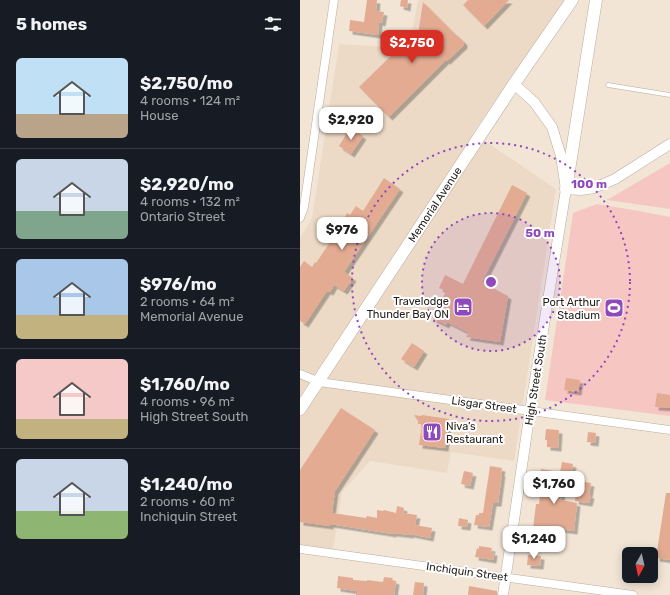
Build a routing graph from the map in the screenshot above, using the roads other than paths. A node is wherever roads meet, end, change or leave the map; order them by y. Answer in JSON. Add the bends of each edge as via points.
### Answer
{"nodes":[{"id":1,"x":334,"y":0,"type":"edge"},
{"id":2,"x":572,"y":0,"type":"edge"},
{"id":3,"x":596,"y":0,"type":"edge"},
{"id":4,"x":514,"y":84,"type":"junction"},
{"id":5,"x":608,"y":84,"type":"dead end"},
{"id":6,"x":670,"y":95,"type":"edge"},
{"id":7,"x":670,"y":144,"type":"edge"},
{"id":8,"x":566,"y":189,"type":"junction"},
{"id":9,"x":302,"y":206,"type":"edge"},
{"id":10,"x":300,"y":218,"type":"edge"},
{"id":11,"x":300,"y":374,"type":"edge"},
{"id":12,"x":319,"y":382,"type":"junction"},
{"id":13,"x":300,"y":410,"type":"edge"},
{"id":14,"x":530,"y":411,"type":"junction"},
{"id":15,"x":670,"y":430,"type":"edge"},
{"id":16,"x":300,"y":549,"type":"edge"},
{"id":17,"x":505,"y":578,"type":"junction"},
{"id":18,"x":503,"y":595,"type":"edge"},
{"id":19,"x":634,"y":595,"type":"edge"}],
"edges":[{"from":1,"to":9,"type":"street"},
{"from":2,"to":4,"type":"main road","name":"Memorial Avenue"},
{"from":3,"to":8,"type":"main road"},
{"from":4,"to":8,"type":"street","name":"High Street South","via":[[534,102],[552,127],[561,156]]},
{"from":4,"to":12,"type":"main road","name":"Memorial Avenue"},
{"from":5,"to":6,"type":"lane"},
{"from":7,"to":8,"type":"street","via":[[594,188]]},
{"from":8,"to":14,"type":"street","name":"High Street South"},
{"from":9,"to":10,"type":"street"},
{"from":11,"to":12,"type":"street","name":"Lisgar Street"},
{"from":12,"to":13,"type":"main road","name":"Memorial Avenue"},
{"from":12,"to":14,"type":"street","name":"Lisgar Street"},
{"from":14,"to":15,"type":"street","name":"Lisgar Street"},
{"from":14,"to":17,"type":"street","name":"High Street South"},
{"from":16,"to":17,"type":"street","name":"Inchiquin Street"},
{"from":17,"to":18,"type":"street","name":"High Street South"},
{"from":17,"to":19,"type":"street","name":"Inchiquin Street"}]}
